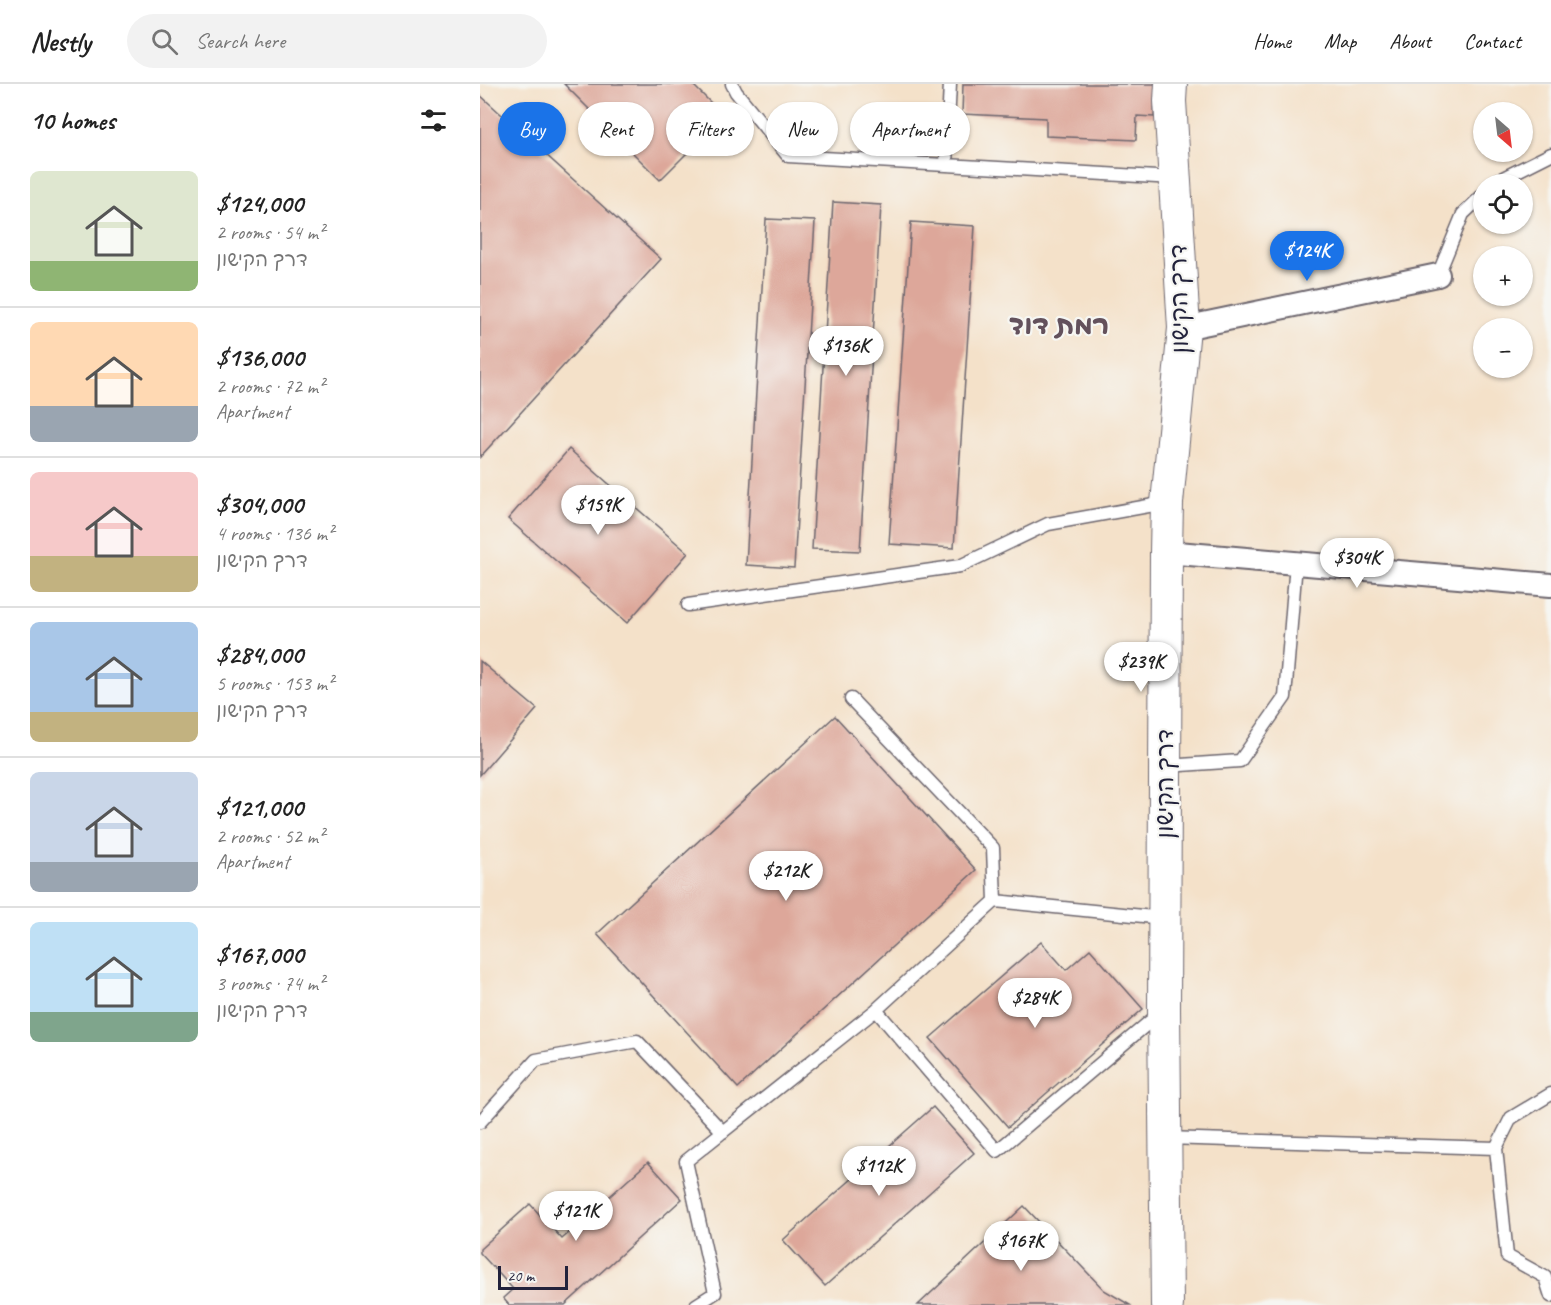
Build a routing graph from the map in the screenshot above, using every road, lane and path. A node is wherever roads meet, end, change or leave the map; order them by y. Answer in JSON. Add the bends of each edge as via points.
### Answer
{"nodes":[{"id":1,"x":732,"y":84,"type":"edge"},
{"id":2,"x":950,"y":84,"type":"edge"},
{"id":3,"x":1171,"y":84,"type":"edge"},
{"id":4,"x":1551,"y":154,"type":"edge"},
{"id":5,"x":946,"y":165,"type":"junction"},
{"id":6,"x":1511,"y":174,"type":"edge"},
{"id":7,"x":1174,"y":178,"type":"junction"},
{"id":8,"x":1473,"y":204,"type":"edge"},
{"id":9,"x":1438,"y":275,"type":"joint"},
{"id":10,"x":1184,"y":328,"type":"junction"},
{"id":11,"x":1167,"y":503,"type":"junction"},
{"id":12,"x":1166,"y":552,"type":"junction"},
{"id":13,"x":1296,"y":563,"type":"junction"},
{"id":14,"x":1551,"y":585,"type":"edge"},
{"id":15,"x":688,"y":605,"type":"dead end"},
{"id":16,"x":851,"y":699,"type":"dead end"},
{"id":17,"x":1165,"y":766,"type":"junction"},
{"id":18,"x":995,"y":901,"type":"junction"},
{"id":19,"x":1164,"y":918,"type":"junction"},
{"id":20,"x":876,"y":1010,"type":"junction"},
{"id":21,"x":1164,"y":1010,"type":"junction"},
{"id":22,"x":1551,"y":1094,"type":"edge"},
{"id":23,"x":480,"y":1122,"type":"edge"},
{"id":24,"x":723,"y":1132,"type":"junction"},
{"id":25,"x":1165,"y":1137,"type":"junction"},
{"id":26,"x":1496,"y":1148,"type":"junction"},
{"id":27,"x":1551,"y":1296,"type":"edge"},
{"id":28,"x":696,"y":1305,"type":"edge"},
{"id":29,"x":1167,"y":1305,"type":"edge"}],
"edges":[{"from":1,"to":5,"type":"lane","via":[[788,156]]},
{"from":2,"to":5,"type":"lane"},
{"from":3,"to":7,"type":"street","name":"דרך הקישון"},
{"from":4,"to":6,"type":"lane"},
{"from":5,"to":7,"type":"lane"},
{"from":7,"to":10,"type":"street","name":"דרך הקישון"},
{"from":8,"to":9,"type":"lane","via":[[1462,214]]},
{"from":9,"to":10,"type":"street"},
{"from":10,"to":11,"type":"street","name":"דרך הקישון"},
{"from":11,"to":12,"type":"street","name":"דרך הקישון"},
{"from":11,"to":15,"type":"lane","via":[[1048,524],[960,566]]},
{"from":12,"to":13,"type":"street"},
{"from":12,"to":17,"type":"street","name":"דרך הקישון"},
{"from":13,"to":14,"type":"street"},
{"from":13,"to":17,"type":"lane","via":[[1286,698],[1240,761]]},
{"from":16,"to":18,"type":"lane","via":[[993,848]]},
{"from":17,"to":19,"type":"street","name":"דרך הקישון"},
{"from":18,"to":19,"type":"lane"},
{"from":18,"to":20,"type":"lane"},
{"from":19,"to":21,"type":"street","name":"דרך הקישון"},
{"from":20,"to":21,"type":"lane","via":[[997,1151]]},
{"from":20,"to":24,"type":"lane"},
{"from":21,"to":25,"type":"street","name":"דרך הקישון"},
{"from":22,"to":26,"type":"lane","via":[[1511,1118]]},
{"from":23,"to":24,"type":"lane","via":[[536,1060],[637,1041]]},
{"from":24,"to":28,"type":"lane","via":[[686,1161],[715,1293]]},
{"from":25,"to":26,"type":"lane"},
{"from":25,"to":29,"type":"street","name":"דרך הקישון"},
{"from":26,"to":27,"type":"lane","via":[[1507,1256],[1545,1277]]}]}
